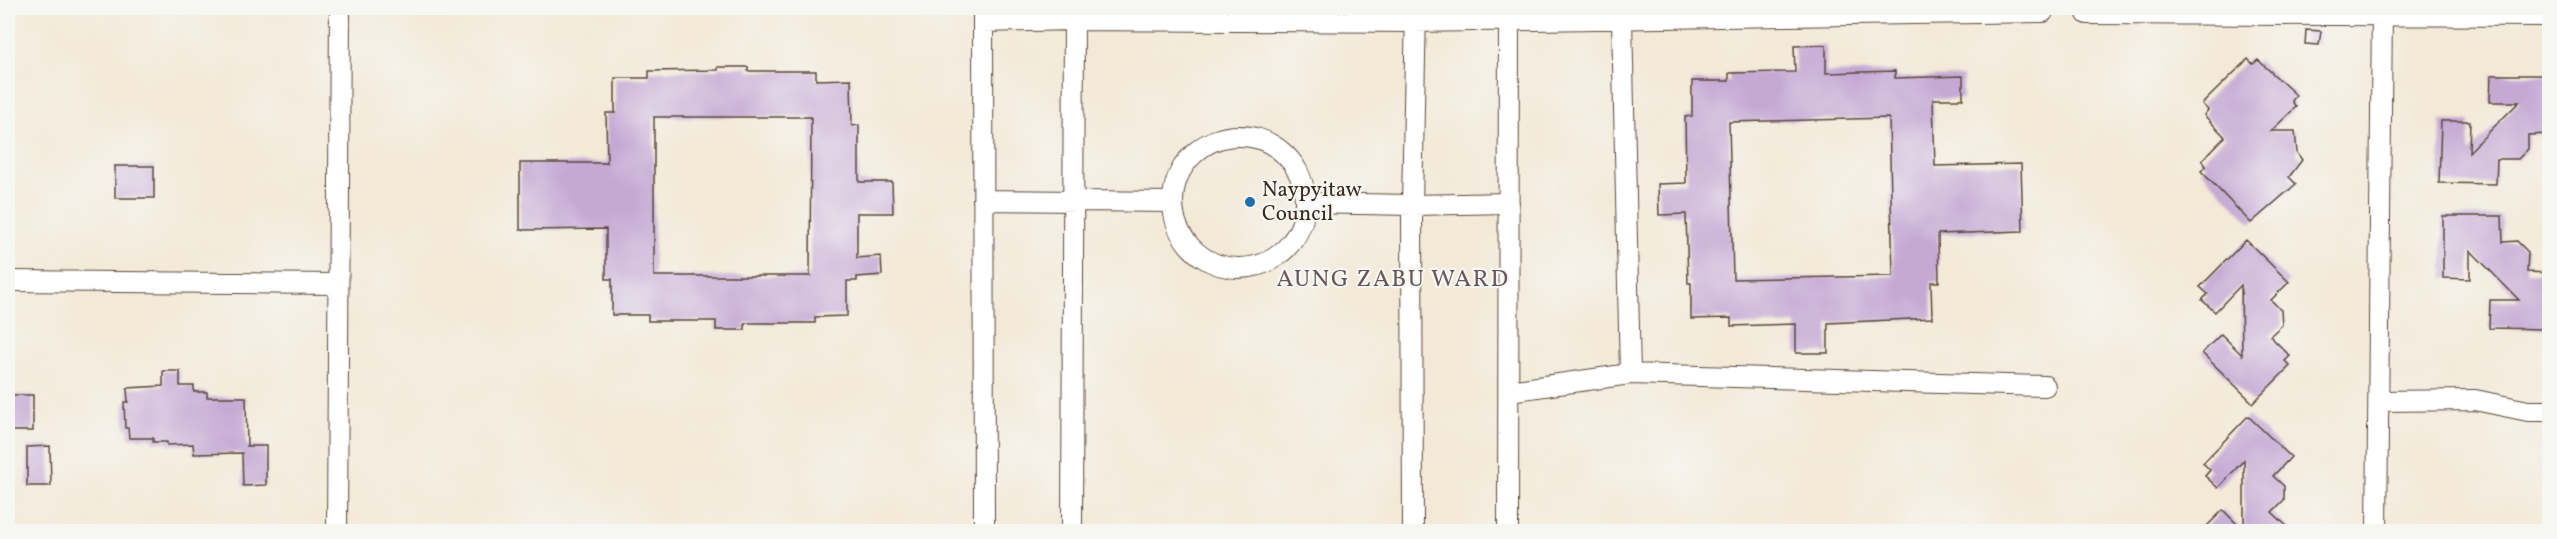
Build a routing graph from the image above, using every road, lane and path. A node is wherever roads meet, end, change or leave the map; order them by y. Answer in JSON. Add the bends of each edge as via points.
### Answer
{"nodes":[{"id":1,"x":340,"y":8,"type":"edge"},
{"id":2,"x":2382,"y":11,"type":"edge"},
{"id":3,"x":2043,"y":12,"type":"dead end"},
{"id":4,"x":1509,"y":13,"type":"edge"},
{"id":5,"x":1074,"y":14,"type":"edge"},
{"id":6,"x":2087,"y":14,"type":"dead end"},
{"id":7,"x":983,"y":15,"type":"edge"},
{"id":8,"x":1415,"y":15,"type":"edge"},
{"id":9,"x":2550,"y":16,"type":"edge"},
{"id":10,"x":1622,"y":19,"type":"junction"},
{"id":11,"x":983,"y":200,"type":"junction"},
{"id":12,"x":1074,"y":201,"type":"junction"},
{"id":13,"x":1173,"y":202,"type":"junction"},
{"id":14,"x":1306,"y":203,"type":"junction"},
{"id":15,"x":1509,"y":203,"type":"junction"},
{"id":16,"x":1412,"y":205,"type":"junction"},
{"id":17,"x":8,"y":281,"type":"edge"},
{"id":18,"x":338,"y":284,"type":"junction"},
{"id":19,"x":1630,"y":374,"type":"junction"},
{"id":20,"x":2045,"y":386,"type":"dead end"},
{"id":21,"x":1509,"y":390,"type":"junction"},
{"id":22,"x":2379,"y":401,"type":"junction"},
{"id":23,"x":2550,"y":411,"type":"edge"},
{"id":24,"x":337,"y":531,"type":"edge"},
{"id":25,"x":984,"y":531,"type":"edge"},
{"id":26,"x":1072,"y":531,"type":"edge"},
{"id":27,"x":1413,"y":531,"type":"edge"},
{"id":28,"x":1508,"y":531,"type":"edge"},
{"id":29,"x":2377,"y":531,"type":"edge"}],
"edges":[{"from":1,"to":18,"type":"street"},
{"from":2,"to":6,"type":"street"},
{"from":2,"to":9,"type":"street"},
{"from":2,"to":22,"type":"street"},
{"from":3,"to":10,"type":"street"},
{"from":4,"to":8,"type":"street"},
{"from":4,"to":10,"type":"street"},
{"from":4,"to":15,"type":"street"},
{"from":5,"to":7,"type":"street"},
{"from":5,"to":8,"type":"street"},
{"from":5,"to":12,"type":"street"},
{"from":7,"to":11,"type":"street"},
{"from":8,"to":16,"type":"street"},
{"from":10,"to":19,"type":"street"},
{"from":11,"to":12,"type":"street"},
{"from":11,"to":25,"type":"street"},
{"from":12,"to":13,"type":"street"},
{"from":12,"to":26,"type":"street"},
{"from":13,"to":14,"type":"street","via":[[1177,225],[1188,245],[1206,260],[1223,267],[1246,268],[1269,262],[1288,248],[1300,229]]},
{"from":13,"to":14,"type":"street","via":[[1176,181],[1187,161],[1204,146],[1226,137],[1252,137],[1274,145],[1291,160],[1303,180]]},
{"from":14,"to":16,"type":"street"},
{"from":15,"to":16,"type":"street"},
{"from":15,"to":21,"type":"street"},
{"from":16,"to":27,"type":"street"},
{"from":17,"to":18,"type":"street"},
{"from":18,"to":24,"type":"street"},
{"from":19,"to":20,"type":"street"},
{"from":19,"to":21,"type":"street"},
{"from":21,"to":28,"type":"street"},
{"from":22,"to":23,"type":"street","via":[[2475,400],[2528,411]]},
{"from":22,"to":29,"type":"street"}]}
